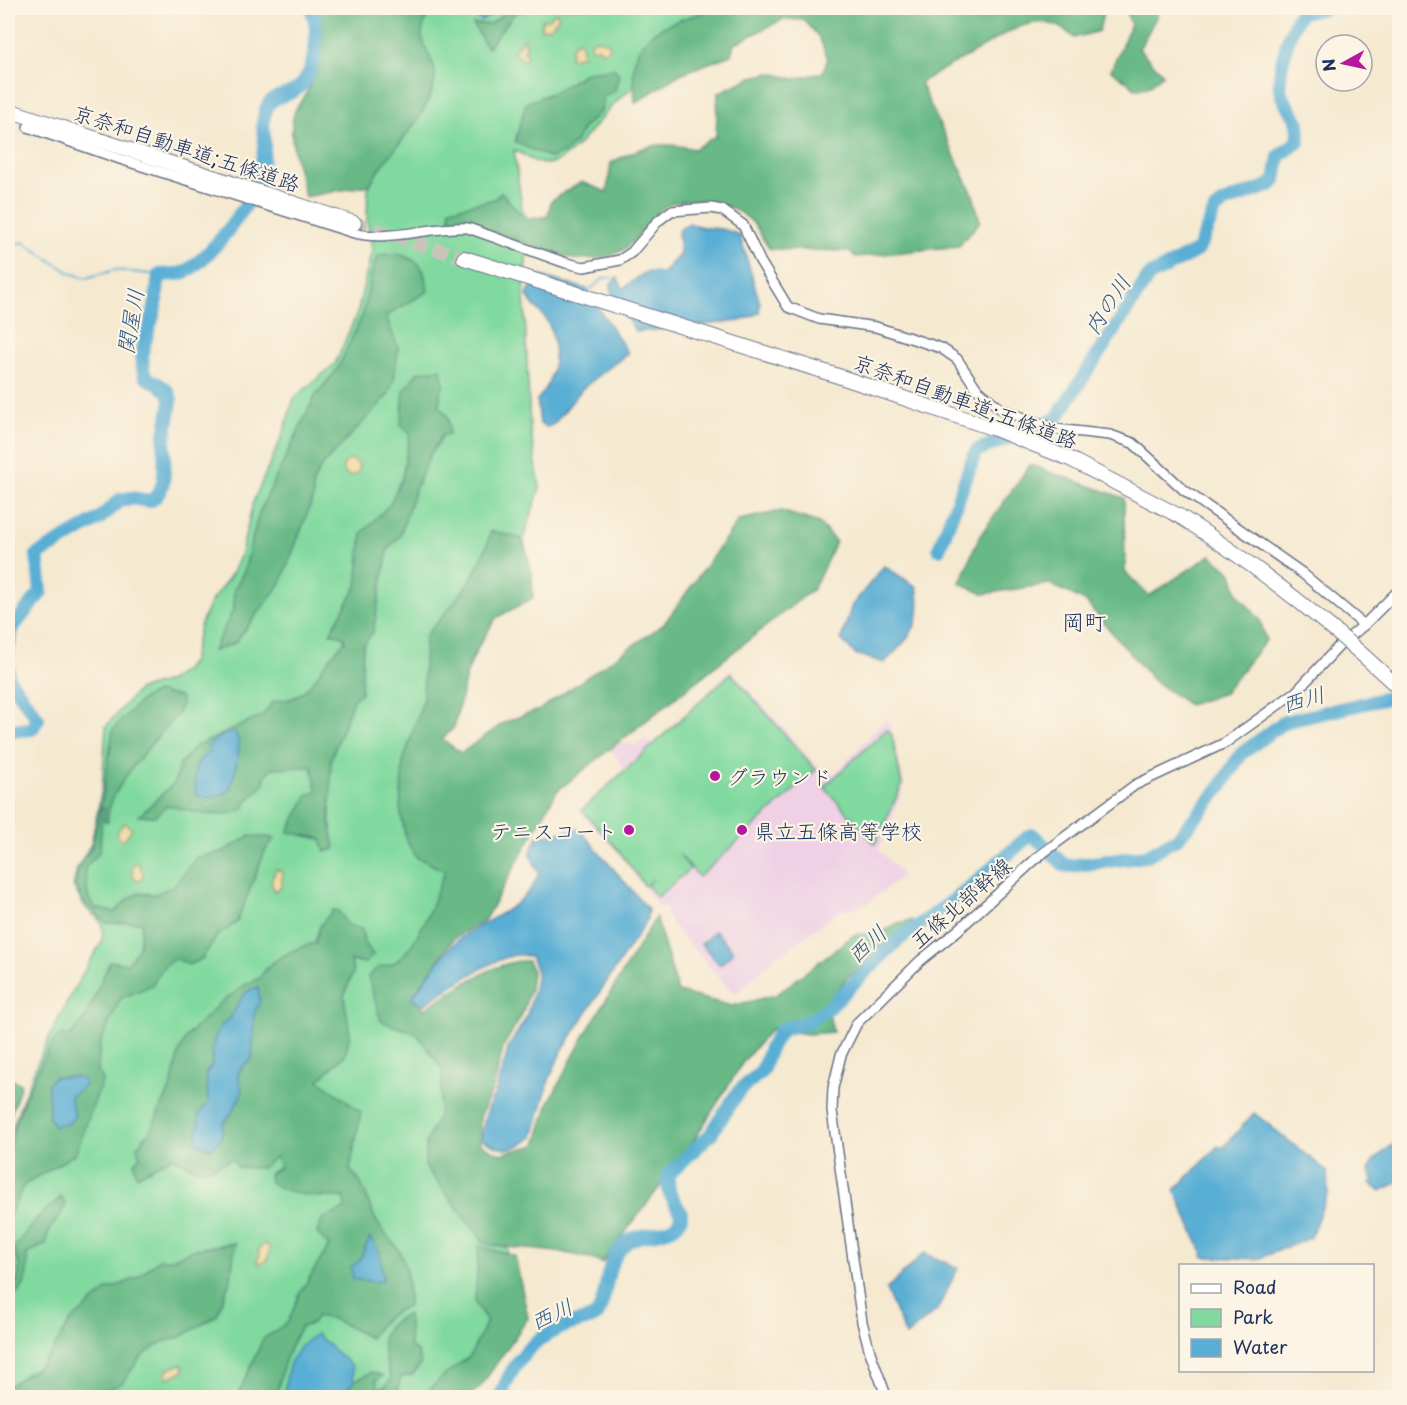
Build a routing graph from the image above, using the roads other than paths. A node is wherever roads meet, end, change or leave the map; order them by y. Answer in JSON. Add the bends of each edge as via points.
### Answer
{"nodes":[{"id":1,"x":13,"y":112,"type":"edge"},
{"id":2,"x":28,"y":127,"type":"dead end"},
{"id":3,"x":354,"y":228,"type":"junction"},
{"id":4,"x":464,"y":258,"type":"tunnel mouth"},
{"id":5,"x":1400,"y":589,"type":"edge"},
{"id":6,"x":1364,"y":625,"type":"junction"},
{"id":7,"x":1400,"y":689,"type":"edge"},
{"id":8,"x":887,"y":1398,"type":"edge"}],
"edges":[{"from":1,"to":3,"type":"highway","name":"京奈和自動車道;五條道路","via":[[330,216]]},
{"from":2,"to":3,"type":"street","via":[[123,160]]},
{"from":3,"to":6,"type":"street","via":[[368,237],[468,228],[584,267],[620,260],[671,212],[711,208],[732,215],[744,225],[788,307],[819,319],[876,327],[941,348],[957,358],[984,396],[1009,413],[1055,429],[1110,435],[1133,443],[1184,490],[1302,573]]},
{"from":4,"to":7,"type":"highway","name":"京奈和自動車道;五條道路","bridge":true,"via":[[946,412],[1070,459],[1181,517],[1268,576]]},
{"from":5,"to":6,"type":"street","name":"五條北部幹線"},
{"from":6,"to":8,"type":"street","name":"五條北部幹線","via":[[1296,692],[1256,723],[1225,743],[1135,785],[1039,856],[920,961],[857,1023],[841,1055],[832,1111],[862,1322]]}]}
